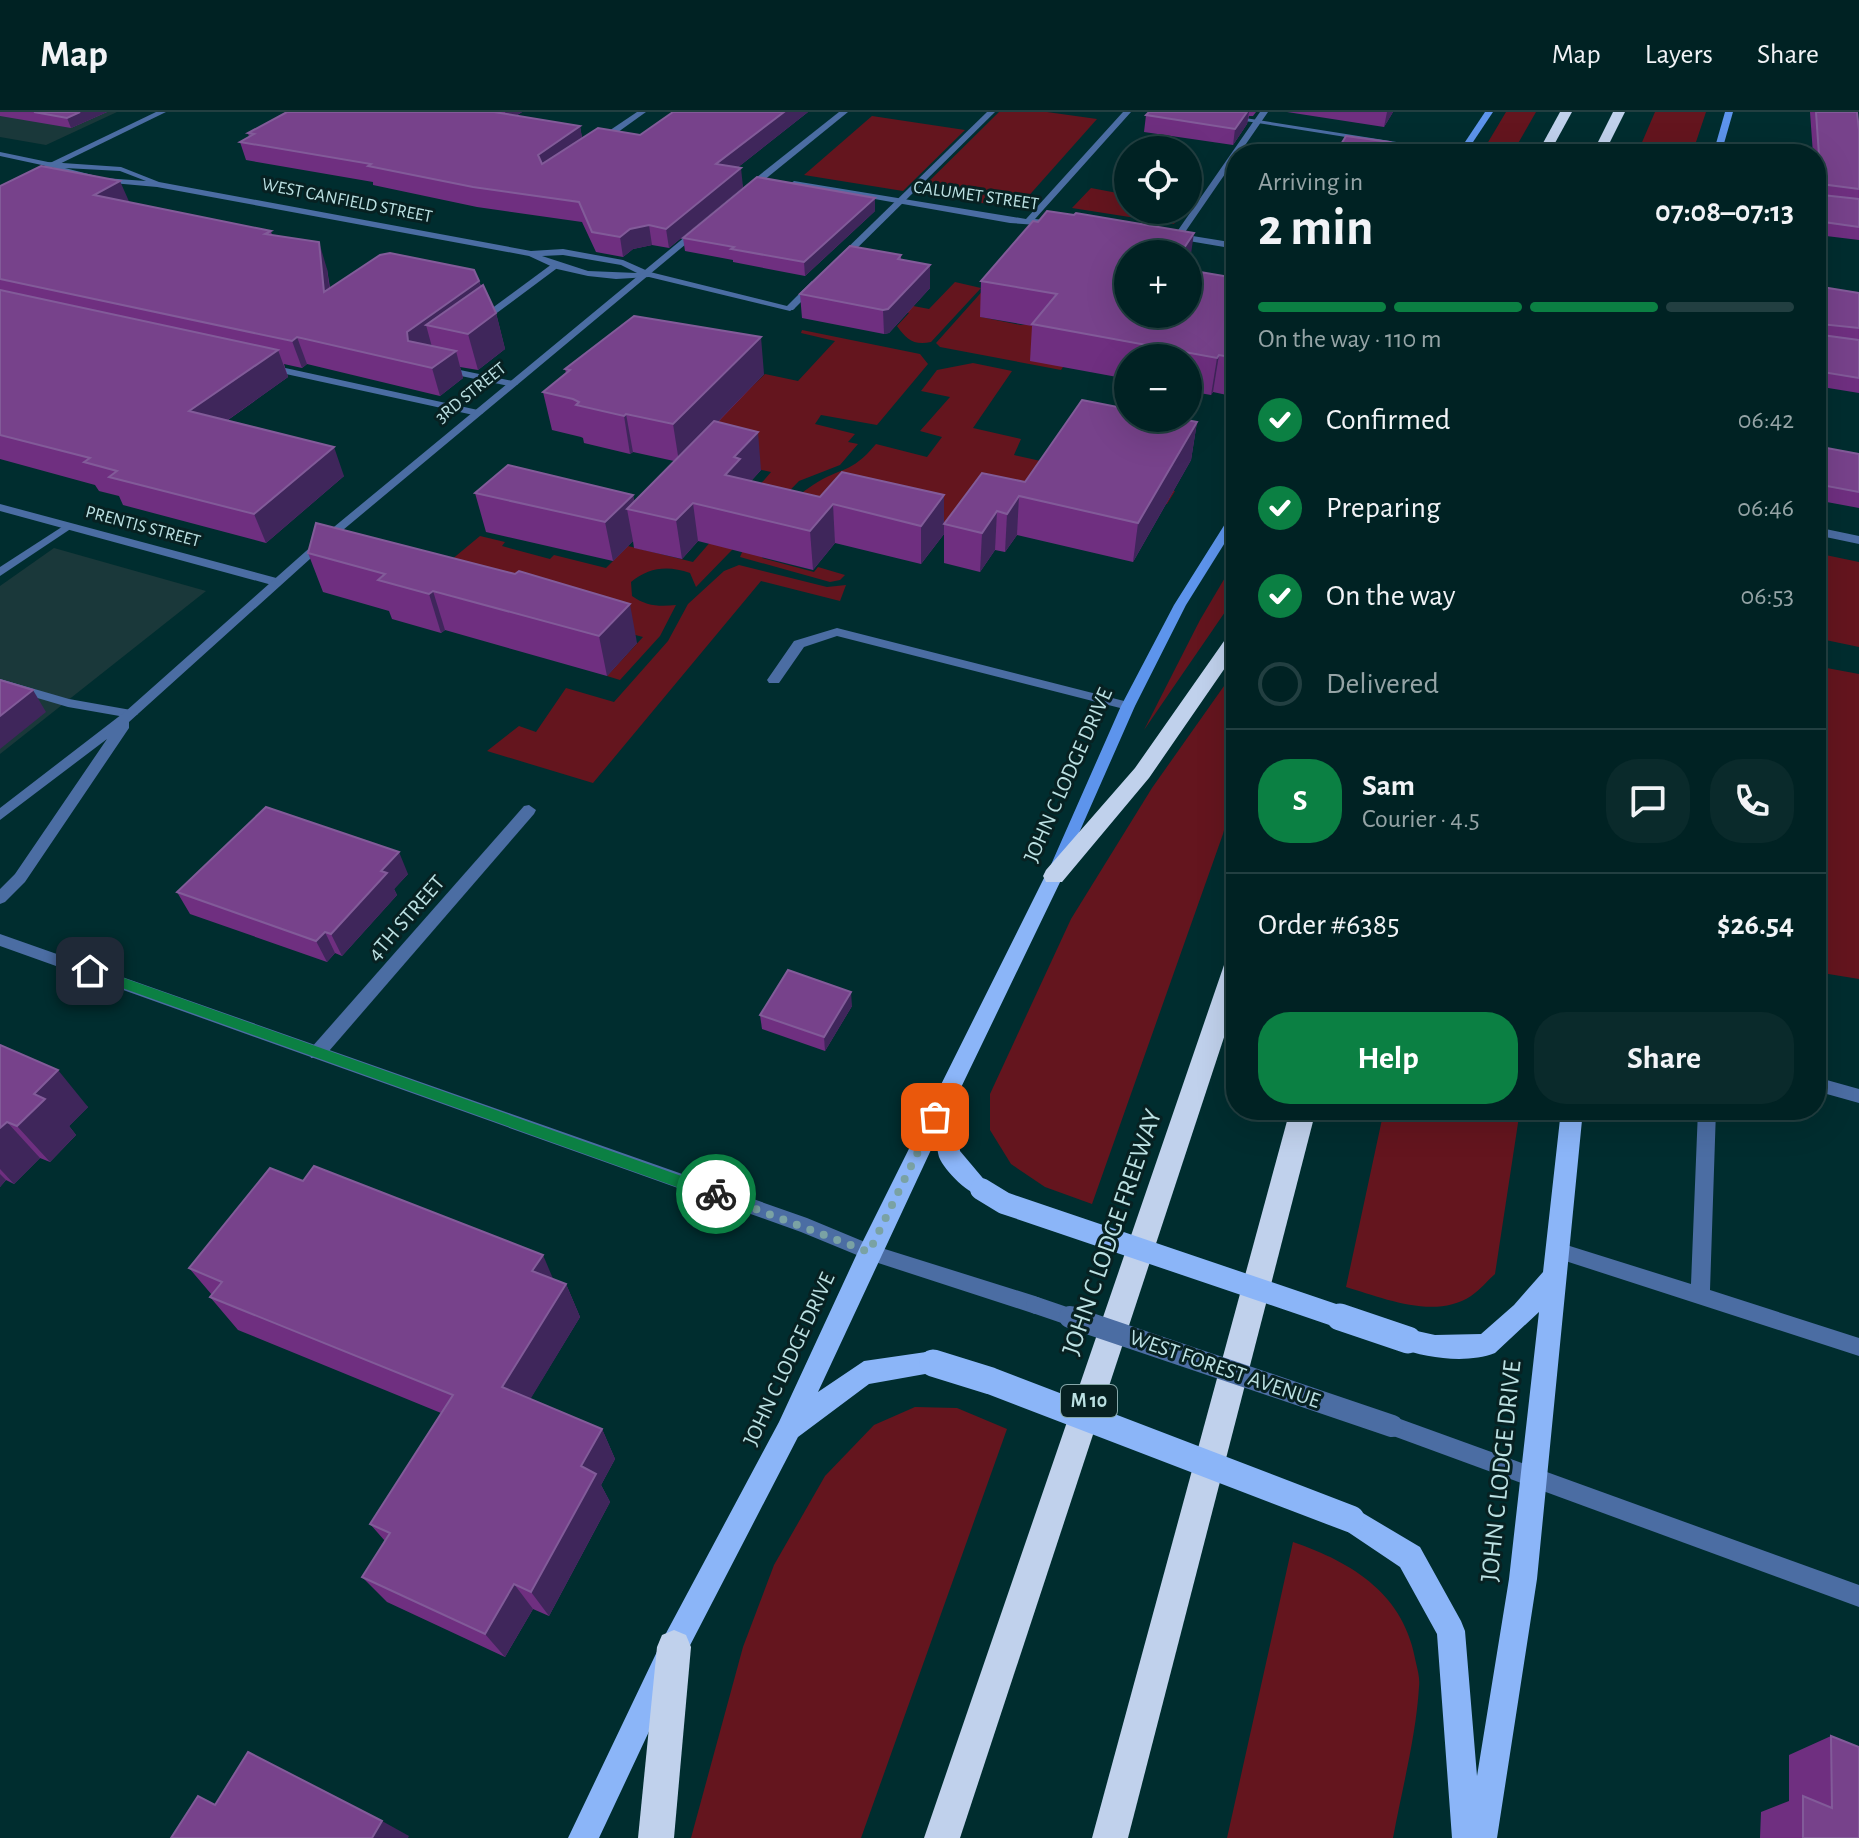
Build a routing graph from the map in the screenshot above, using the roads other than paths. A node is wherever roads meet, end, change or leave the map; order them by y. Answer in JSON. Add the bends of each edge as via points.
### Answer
{"nodes":[{"id":1,"x":162,"y":112,"type":"edge"},
{"id":2,"x":642,"y":112,"type":"edge"},
{"id":3,"x":844,"y":112,"type":"edge"},
{"id":4,"x":991,"y":112,"type":"edge"},
{"id":5,"x":1127,"y":112,"type":"edge"},
{"id":6,"x":1192,"y":112,"type":"edge"},
{"id":7,"x":1264,"y":112,"type":"edge"},
{"id":8,"x":1489,"y":112,"type":"edge"},
{"id":9,"x":1566,"y":112,"type":"edge"},
{"id":10,"x":1619,"y":112,"type":"edge"},
{"id":11,"x":1729,"y":112,"type":"edge"},
{"id":12,"x":1257,"y":122,"type":"junction"},
{"id":13,"x":583,"y":140,"type":"edge"},
{"id":14,"x":598,"y":142,"type":"junction"},
{"id":15,"x":1242,"y":144,"type":"edge"},
{"id":16,"x":1402,"y":144,"type":"edge"},
{"id":17,"x":1468,"y":144,"type":"edge"},
{"id":18,"x":1548,"y":144,"type":"edge"},
{"id":19,"x":1603,"y":144,"type":"edge"},
{"id":20,"x":1720,"y":144,"type":"edge"},
{"id":21,"x":585,"y":151,"type":"edge"},
{"id":22,"x":0,"y":154,"type":"edge"},
{"id":23,"x":53,"y":165,"type":"junction"},
{"id":24,"x":1226,"y":167,"type":"edge"},
{"id":25,"x":761,"y":178,"type":"junction"},
{"id":26,"x":157,"y":184,"type":"junction"},
{"id":27,"x":0,"y":190,"type":"edge"},
{"id":28,"x":739,"y":197,"type":"edge"},
{"id":29,"x":901,"y":201,"type":"junction"},
{"id":30,"x":1028,"y":222,"type":"junction"},
{"id":31,"x":1060,"y":224,"type":"edge"},
{"id":32,"x":706,"y":225,"type":"edge"},
{"id":33,"x":1163,"y":234,"type":"edge"},
{"id":34,"x":1178,"y":236,"type":"junction"},
{"id":35,"x":1226,"y":244,"type":"edge"},
{"id":36,"x":531,"y":254,"type":"junction"},
{"id":37,"x":555,"y":266,"type":"junction"},
{"id":38,"x":647,"y":274,"type":"junction"},
{"id":39,"x":470,"y":328,"type":"edge"},
{"id":40,"x":262,"y":365,"type":"edge"},
{"id":41,"x":436,"y":367,"type":"edge"},
{"id":42,"x":513,"y":384,"type":"junction"},
{"id":43,"x":478,"y":413,"type":"junction"},
{"id":44,"x":0,"y":507,"type":"edge"},
{"id":45,"x":68,"y":526,"type":"junction"},
{"id":46,"x":1226,"y":532,"type":"edge"},
{"id":47,"x":1826,"y":533,"type":"edge"},
{"id":48,"x":1859,"y":540,"type":"edge"},
{"id":49,"x":0,"y":572,"type":"edge"},
{"id":50,"x":276,"y":582,"type":"junction"},
{"id":51,"x":1226,"y":652,"type":"edge"},
{"id":52,"x":774,"y":680,"type":"dead end"},
{"id":53,"x":0,"y":683,"type":"edge"},
{"id":54,"x":1128,"y":706,"type":"junction"},
{"id":55,"x":131,"y":714,"type":"junction"},
{"id":56,"x":529,"y":810,"type":"dead end"},
{"id":57,"x":0,"y":815,"type":"edge"},
{"id":58,"x":1054,"y":876,"type":"junction"},
{"id":59,"x":0,"y":898,"type":"edge"},
{"id":60,"x":0,"y":940,"type":"edge"},
{"id":61,"x":1226,"y":995,"type":"edge"},
{"id":62,"x":317,"y":1053,"type":"junction"},
{"id":63,"x":1826,"y":1087,"type":"edge"},
{"id":64,"x":946,"y":1094,"type":"junction"},
{"id":65,"x":1859,"y":1096,"type":"edge"},
{"id":66,"x":1300,"y":1120,"type":"edge"},
{"id":67,"x":1571,"y":1120,"type":"edge"},
{"id":68,"x":1707,"y":1120,"type":"edge"},
{"id":69,"x":1557,"y":1250,"type":"junction"},
{"id":70,"x":869,"y":1252,"type":"junction"},
{"id":71,"x":1554,"y":1277,"type":"junction"},
{"id":72,"x":1700,"y":1295,"type":"junction"},
{"id":73,"x":1859,"y":1347,"type":"edge"},
{"id":74,"x":788,"y":1431,"type":"junction"},
{"id":75,"x":1533,"y":1477,"type":"junction"},
{"id":76,"x":1859,"y":1596,"type":"edge"},
{"id":77,"x":674,"y":1647,"type":"junction"},
{"id":78,"x":583,"y":1838,"type":"edge"},
{"id":79,"x":656,"y":1838,"type":"edge"},
{"id":80,"x":942,"y":1838,"type":"edge"},
{"id":81,"x":1110,"y":1838,"type":"edge"},
{"id":82,"x":1467,"y":1838,"type":"edge"},
{"id":83,"x":1482,"y":1838,"type":"edge"}],
"edges":[{"from":1,"to":23,"type":"street"},
{"from":2,"to":14,"type":"street"},
{"from":3,"to":25,"type":"street"},
{"from":4,"to":29,"type":"street"},
{"from":5,"to":30,"type":"street"},
{"from":6,"to":12,"type":"street"},
{"from":7,"to":12,"type":"street"},
{"from":8,"to":17,"type":"main road"},
{"from":9,"to":18,"type":"highway"},
{"from":10,"to":19,"type":"highway"},
{"from":11,"to":20,"type":"main road"},
{"from":12,"to":15,"type":"street"},
{"from":12,"to":16,"type":"street"},
{"from":13,"to":14,"type":"street"},
{"from":14,"to":21,"type":"street"},
{"from":22,"to":23,"type":"street","name":"WEST CANFIELD STREET"},
{"from":23,"to":26,"type":"street","name":"WEST CANFIELD STREET","via":[[69,174],[122,184]]},
{"from":23,"to":26,"type":"street","name":"WEST CANFIELD STREET","via":[[86,163],[140,173]]},
{"from":23,"to":27,"type":"street"},
{"from":24,"to":34,"type":"street"},
{"from":25,"to":28,"type":"street"},
{"from":25,"to":29,"type":"street","name":"CALUMET STREET"},
{"from":26,"to":36,"type":"street","name":"WEST CANFIELD STREET"},
{"from":29,"to":30,"type":"street","name":"CALUMET STREET"},
{"from":29,"to":38,"type":"street","name":"WEST CANFIELD STREET","via":[[790,308]]},
{"from":30,"to":31,"type":"street","name":"CALUMET STREET"},
{"from":32,"to":38,"type":"street","name":"3RD STREET"},
{"from":33,"to":34,"type":"street"},
{"from":34,"to":35,"type":"street"},
{"from":36,"to":37,"type":"street","name":"WEST CANFIELD STREET"},
{"from":36,"to":38,"type":"street","name":"WEST CANFIELD STREET","via":[[563,252],[626,263]]},
{"from":37,"to":38,"type":"street","name":"WEST CANFIELD STREET","via":[[610,279]]},
{"from":37,"to":39,"type":"street"},
{"from":38,"to":42,"type":"street","name":"3RD STREET"},
{"from":40,"to":43,"type":"street"},
{"from":41,"to":42,"type":"street"},
{"from":42,"to":43,"type":"street","name":"3RD STREET"},
{"from":43,"to":50,"type":"street","name":"3RD STREET"},
{"from":44,"to":45,"type":"street","name":"PRENTIS STREET"},
{"from":45,"to":49,"type":"street"},
{"from":45,"to":50,"type":"street","name":"PRENTIS STREET"},
{"from":46,"to":54,"type":"main road","name":"JOHN C LODGE DRIVE","via":[[1180,605]]},
{"from":47,"to":48,"type":"street"},
{"from":50,"to":55,"type":"street","name":"3RD STREET"},
{"from":51,"to":58,"type":"highway","via":[[1142,773]]},
{"from":52,"to":54,"type":"street","via":[[799,644],[837,632]]},
{"from":53,"to":55,"type":"street"},
{"from":54,"to":58,"type":"main road","name":"JOHN C LODGE DRIVE"},
{"from":55,"to":57,"type":"street","name":"3RD STREET"},
{"from":55,"to":59,"type":"street","name":"3RD STREET","via":[[20,878]]},
{"from":56,"to":62,"type":"street","name":"4TH STREET"},
{"from":58,"to":64,"type":"main road","name":"JOHN C LODGE DRIVE"},
{"from":60,"to":62,"type":"street","name":"WEST FOREST AVENUE"},
{"from":61,"to":80,"type":"highway","name":"JOHN C LODGE FREEWAY","number":"M 10"},
{"from":62,"to":70,"type":"street","name":"WEST FOREST AVENUE"},
{"from":63,"to":65,"type":"street"},
{"from":64,"to":70,"type":"main road","name":"JOHN C LODGE DRIVE"},
{"from":64,"to":71,"type":"main road","bridge":true,"via":[[949,1155],[981,1189],[1004,1203],[1408,1340],[1435,1346],[1486,1345]]},
{"from":66,"to":81,"type":"highway"},
{"from":67,"to":69,"type":"main road","name":"JOHN C LODGE DRIVE"},
{"from":68,"to":72,"type":"street"},
{"from":69,"to":71,"type":"main road","name":"JOHN C LODGE DRIVE"},
{"from":69,"to":72,"type":"street"},
{"from":70,"to":74,"type":"main road","name":"JOHN C LODGE DRIVE"},
{"from":70,"to":75,"type":"street","name":"WEST FOREST AVENUE","bridge":true},
{"from":71,"to":75,"type":"main road","name":"JOHN C LODGE DRIVE"},
{"from":72,"to":73,"type":"street"},
{"from":74,"to":77,"type":"main road","name":"JOHN C LODGE DRIVE"},
{"from":74,"to":82,"type":"main road","bridge":true,"via":[[864,1373],[933,1363],[1351,1519],[1410,1557],[1451,1631]]},
{"from":75,"to":76,"type":"street","name":"WEST FOREST AVENUE"},
{"from":75,"to":83,"type":"main road","name":"JOHN C LODGE DRIVE","via":[[1523,1579]]},
{"from":77,"to":78,"type":"main road","name":"JOHN C LODGE DRIVE"},
{"from":77,"to":79,"type":"highway"}]}
